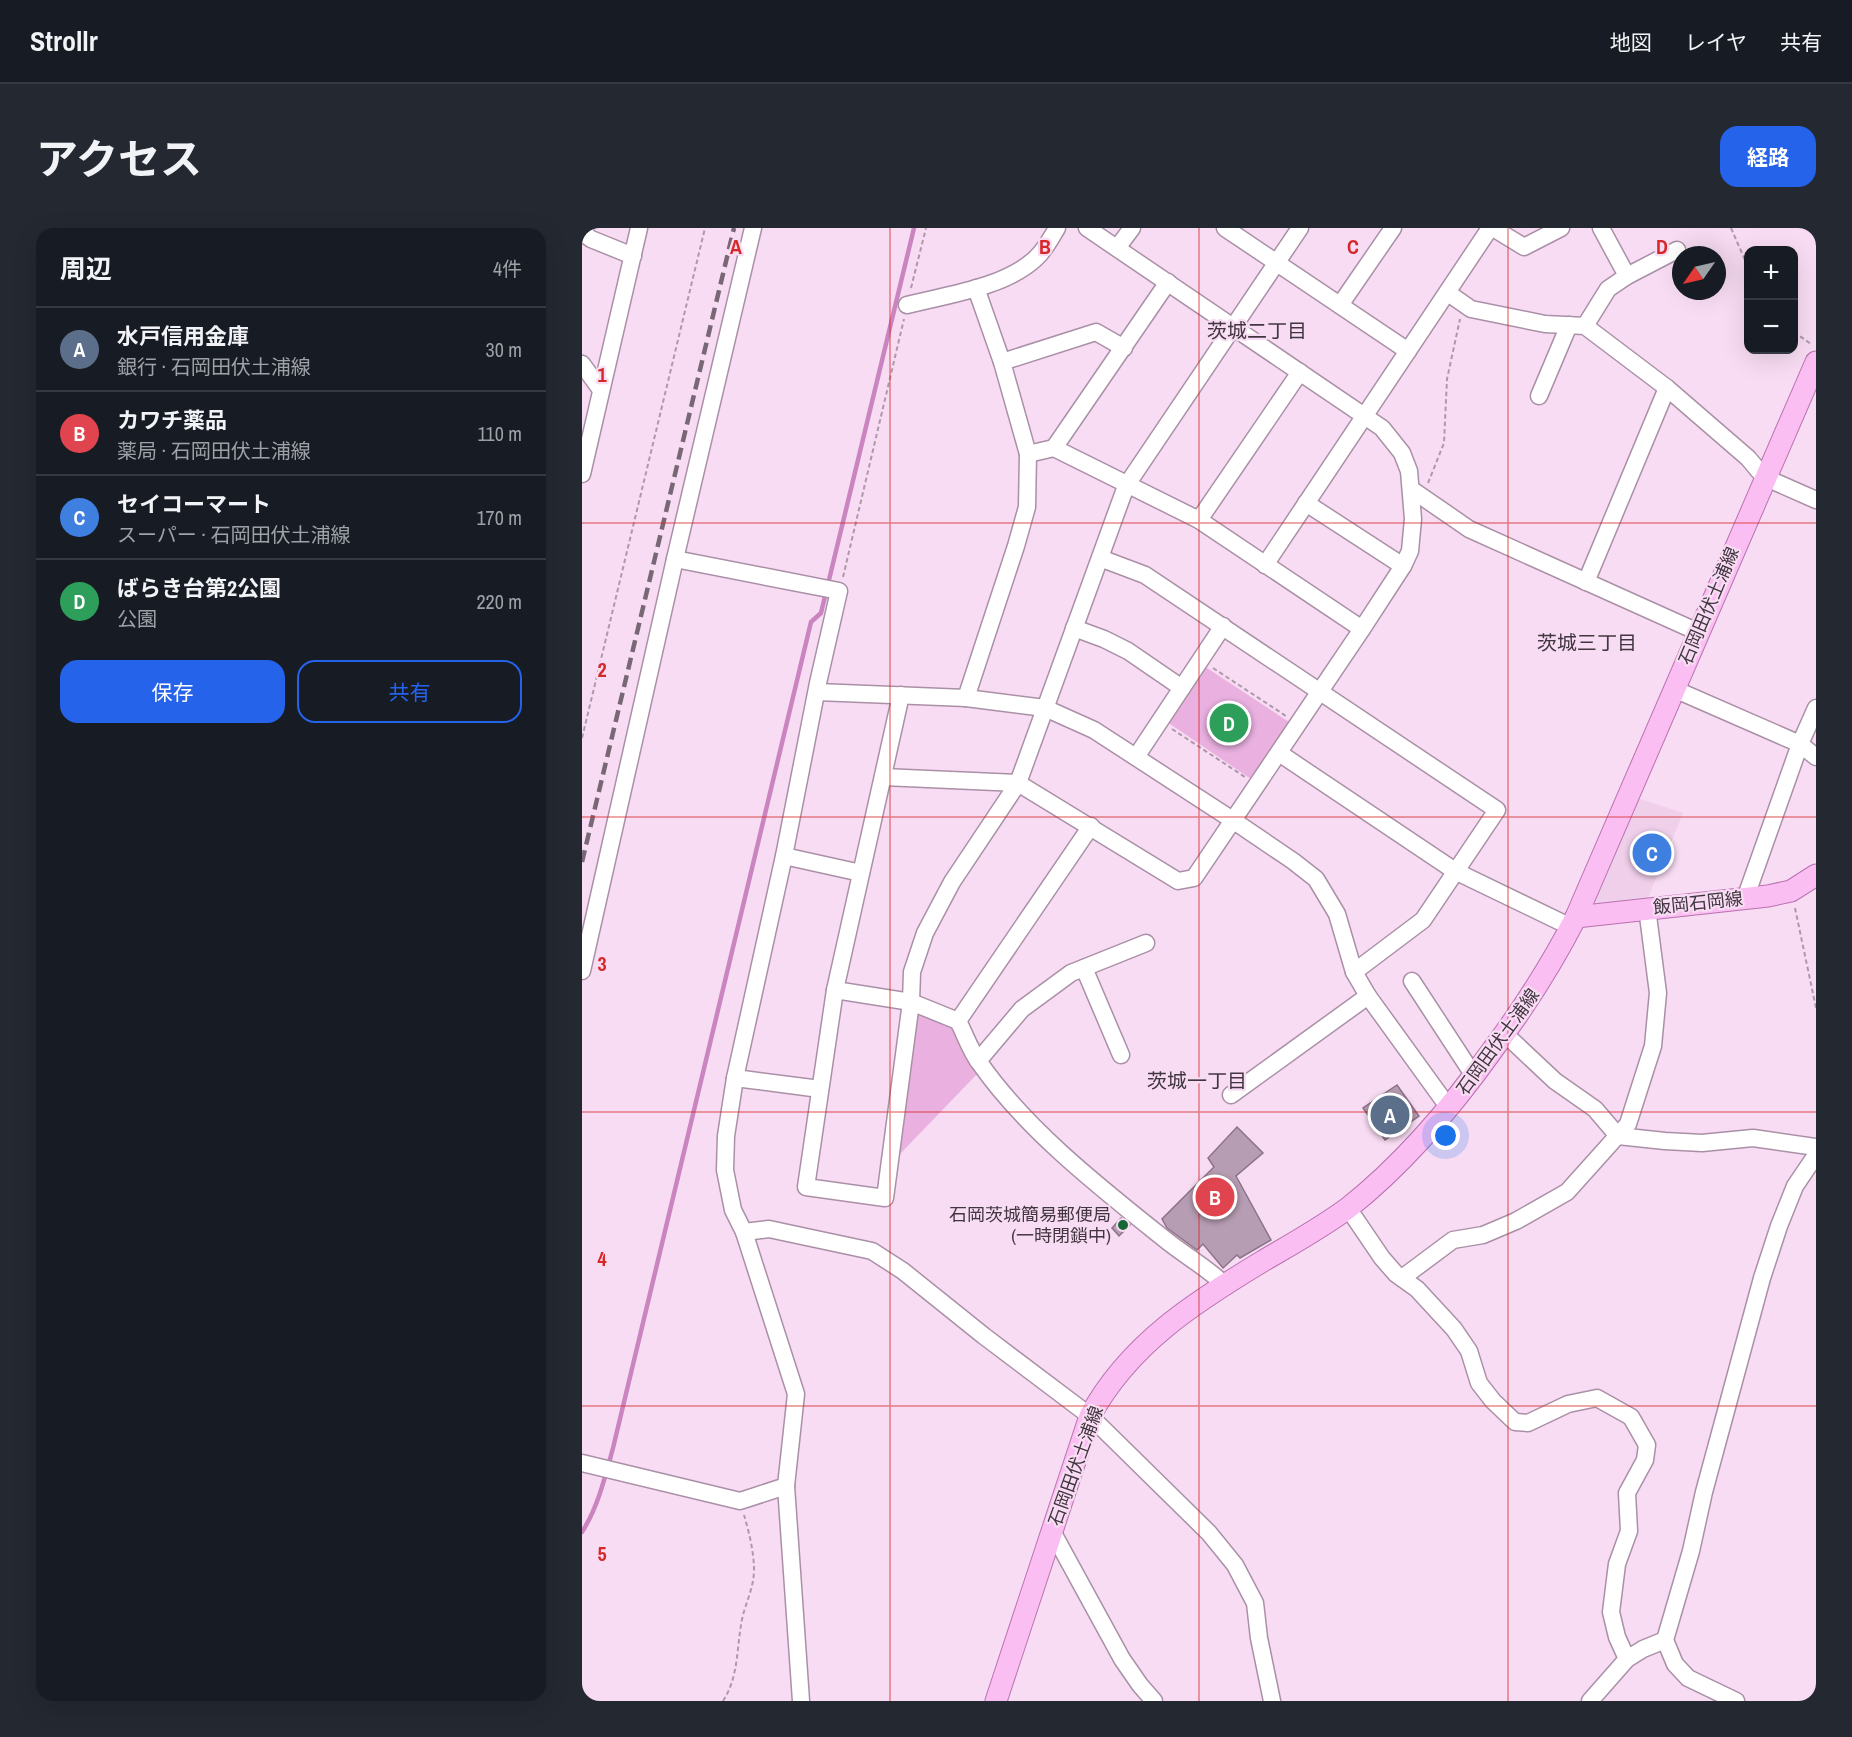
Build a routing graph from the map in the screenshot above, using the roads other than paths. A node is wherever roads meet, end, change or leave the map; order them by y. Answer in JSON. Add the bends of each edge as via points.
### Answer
{"nodes":[{"id":1,"x":639,"y":228,"type":"edge"},
{"id":2,"x":753,"y":228,"type":"edge"},
{"id":3,"x":1057,"y":228,"type":"edge"},
{"id":4,"x":1087,"y":228,"type":"edge"},
{"id":5,"x":1132,"y":228,"type":"edge"},
{"id":6,"x":1225,"y":228,"type":"edge"},
{"id":7,"x":1300,"y":228,"type":"edge"},
{"id":8,"x":1393,"y":228,"type":"edge"},
{"id":9,"x":1491,"y":228,"type":"edge"},
{"id":10,"x":1561,"y":228,"type":"edge"},
{"id":11,"x":1601,"y":228,"type":"edge"},
{"id":12,"x":582,"y":232,"type":"edge"},
{"id":13,"x":1117,"y":248,"type":"junction"},
{"id":14,"x":1672,"y":253,"type":"edge"},
{"id":15,"x":633,"y":256,"type":"junction"},
{"id":16,"x":1276,"y":263,"type":"junction"},
{"id":17,"x":1627,"y":276,"type":"junction"},
{"id":18,"x":1168,"y":282,"type":"junction"},
{"id":19,"x":976,"y":288,"type":"junction"},
{"id":20,"x":1448,"y":293,"type":"junction"},
{"id":21,"x":907,"y":305,"type":"road end"},
{"id":22,"x":1340,"y":305,"type":"junction"},
{"id":23,"x":1577,"y":326,"type":"junction"},
{"id":24,"x":1234,"y":327,"type":"junction"},
{"id":25,"x":1124,"y":348,"type":"junction"},
{"id":26,"x":1408,"y":351,"type":"junction"},
{"id":27,"x":1002,"y":362,"type":"junction"},
{"id":28,"x":1816,"y":362,"type":"edge"},
{"id":29,"x":582,"y":364,"type":"edge"},
{"id":30,"x":1299,"y":372,"type":"junction"},
{"id":31,"x":1667,"y":388,"type":"junction"},
{"id":32,"x":602,"y":390,"type":"junction"},
{"id":33,"x":1539,"y":396,"type":"dead end"},
{"id":34,"x":1365,"y":416,"type":"junction"},
{"id":35,"x":1054,"y":448,"type":"junction"},
{"id":36,"x":1028,"y":454,"type":"junction"},
{"id":37,"x":582,"y":474,"type":"edge"},
{"id":38,"x":1764,"y":477,"type":"junction"},
{"id":39,"x":1126,"y":486,"type":"junction"},
{"id":40,"x":1417,"y":493,"type":"junction"},
{"id":41,"x":1816,"y":500,"type":"edge"},
{"id":42,"x":1306,"y":502,"type":"junction"},
{"id":43,"x":1199,"y":520,"type":"junction"},
{"id":44,"x":1100,"y":558,"type":"junction"},
{"id":45,"x":675,"y":559,"type":"junction"},
{"id":46,"x":1265,"y":565,"type":"junction"},
{"id":47,"x":1403,"y":567,"type":"junction"},
{"id":48,"x":1586,"y":582,"type":"junction"},
{"id":49,"x":1223,"y":626,"type":"junction"},
{"id":50,"x":1074,"y":628,"type":"junction"},
{"id":51,"x":1362,"y":629,"type":"junction"},
{"id":52,"x":1698,"y":632,"type":"junction"},
{"id":53,"x":1182,"y":688,"type":"junction"},
{"id":54,"x":1674,"y":689,"type":"junction"},
{"id":55,"x":1320,"y":691,"type":"junction"},
{"id":56,"x":816,"y":692,"type":"junction"},
{"id":57,"x":901,"y":695,"type":"junction"},
{"id":58,"x":966,"y":698,"type":"junction"},
{"id":59,"x":1045,"y":708,"type":"junction"},
{"id":60,"x":1816,"y":708,"type":"edge"},
{"id":61,"x":1800,"y":744,"type":"junction"},
{"id":62,"x":1279,"y":753,"type":"junction"},
{"id":63,"x":1136,"y":757,"type":"junction"},
{"id":64,"x":1816,"y":758,"type":"edge"},
{"id":65,"x":883,"y":777,"type":"junction"},
{"id":66,"x":1018,"y":783,"type":"junction"},
{"id":67,"x":1234,"y":820,"type":"junction"},
{"id":68,"x":1091,"y":826,"type":"junction"},
{"id":69,"x":784,"y":856,"type":"junction"},
{"id":70,"x":1455,"y":871,"type":"junction"},
{"id":71,"x":861,"y":873,"type":"junction"},
{"id":72,"x":1816,"y":875,"type":"edge"},
{"id":73,"x":1745,"y":899,"type":"junction"},
{"id":74,"x":1647,"y":908,"type":"junction"},
{"id":75,"x":1573,"y":922,"type":"junction"},
{"id":76,"x":1146,"y":943,"type":"dead end"},
{"id":77,"x":1084,"y":968,"type":"junction"},
{"id":78,"x":582,"y":971,"type":"edge"},
{"id":79,"x":1354,"y":972,"type":"junction"},
{"id":80,"x":1412,"y":981,"type":"dead end"},
{"id":81,"x":835,"y":990,"type":"junction"},
{"id":82,"x":1368,"y":996,"type":"junction"},
{"id":83,"x":911,"y":1002,"type":"junction"},
{"id":84,"x":958,"y":1021,"type":"junction"},
{"id":85,"x":1505,"y":1034,"type":"junction"},
{"id":86,"x":1121,"y":1055,"type":"dead end"},
{"id":87,"x":978,"y":1061,"type":"junction"},
{"id":88,"x":1474,"y":1076,"type":"junction"},
{"id":89,"x":735,"y":1078,"type":"junction"},
{"id":90,"x":820,"y":1089,"type":"junction"},
{"id":91,"x":1232,"y":1095,"type":"dead end"},
{"id":92,"x":1449,"y":1108,"type":"junction"},
{"id":93,"x":1618,"y":1136,"type":"junction"},
{"id":94,"x":1816,"y":1147,"type":"edge"},
{"id":95,"x":1816,"y":1155,"type":"edge"},
{"id":96,"x":1348,"y":1208,"type":"junction"},
{"id":97,"x":744,"y":1232,"type":"junction"},
{"id":98,"x":1402,"y":1278,"type":"junction"},
{"id":99,"x":1225,"y":1285,"type":"junction"},
{"id":100,"x":1090,"y":1416,"type":"junction"},
{"id":101,"x":582,"y":1463,"type":"edge"},
{"id":102,"x":786,"y":1486,"type":"junction"},
{"id":103,"x":1052,"y":1531,"type":"junction"},
{"id":104,"x":1665,"y":1640,"type":"junction"},
{"id":105,"x":1627,"y":1659,"type":"junction"},
{"id":106,"x":1594,"y":1700,"type":"edge"},
{"id":107,"x":801,"y":1701,"type":"edge"},
{"id":108,"x":996,"y":1701,"type":"edge"},
{"id":109,"x":1154,"y":1701,"type":"edge"},
{"id":110,"x":1272,"y":1701,"type":"edge"},
{"id":111,"x":1736,"y":1701,"type":"edge"}],
"edges":[{"from":1,"to":15,"type":"street"},
{"from":2,"to":45,"type":"street"},
{"from":3,"to":19,"type":"street","via":[[1037,258],[1016,274]]},
{"from":4,"to":13,"type":"street"},
{"from":5,"to":13,"type":"street"},
{"from":6,"to":16,"type":"street"},
{"from":7,"to":16,"type":"street"},
{"from":8,"to":22,"type":"street"},
{"from":9,"to":10,"type":"street","via":[[1524,247]]},
{"from":9,"to":20,"type":"street"},
{"from":11,"to":17,"type":"street"},
{"from":12,"to":15,"type":"street"},
{"from":13,"to":18,"type":"street"},
{"from":14,"to":17,"type":"street"},
{"from":15,"to":32,"type":"street"},
{"from":16,"to":22,"type":"street"},
{"from":16,"to":24,"type":"street"},
{"from":17,"to":23,"type":"street","via":[[1608,289]]},
{"from":18,"to":24,"type":"street"},
{"from":18,"to":25,"type":"street"},
{"from":19,"to":21,"type":"street"},
{"from":19,"to":27,"type":"street"},
{"from":20,"to":23,"type":"street","via":[[1471,309]]},
{"from":20,"to":26,"type":"street"},
{"from":22,"to":26,"type":"street"},
{"from":23,"to":31,"type":"street"},
{"from":23,"to":33,"type":"street"},
{"from":24,"to":30,"type":"street"},
{"from":24,"to":39,"type":"street"},
{"from":25,"to":27,"type":"street","via":[[1096,332]]},
{"from":25,"to":35,"type":"street"},
{"from":26,"to":34,"type":"street"},
{"from":27,"to":36,"type":"street"},
{"from":28,"to":38,"type":"main road","name":"石岡田伏土浦線"},
{"from":29,"to":32,"type":"street"},
{"from":30,"to":34,"type":"street"},
{"from":30,"to":43,"type":"street"},
{"from":31,"to":38,"type":"street","via":[[1748,458]]},
{"from":31,"to":48,"type":"street"},
{"from":32,"to":37,"type":"street"},
{"from":34,"to":40,"type":"street","via":[[1382,428],[1402,453]]},
{"from":34,"to":42,"type":"street"},
{"from":35,"to":36,"type":"street"},
{"from":35,"to":39,"type":"street"},
{"from":36,"to":58,"type":"street","via":[[1027,507]]},
{"from":38,"to":41,"type":"street"},
{"from":38,"to":52,"type":"main road","name":"石岡田伏土浦線"},
{"from":39,"to":43,"type":"street"},
{"from":39,"to":44,"type":"street"},
{"from":40,"to":47,"type":"street","via":[[1410,551]]},
{"from":40,"to":48,"type":"street","via":[[1469,529]]},
{"from":42,"to":46,"type":"street"},
{"from":42,"to":47,"type":"street"},
{"from":43,"to":46,"type":"street"},
{"from":44,"to":49,"type":"street","via":[[1145,575]]},
{"from":44,"to":50,"type":"street"},
{"from":45,"to":56,"type":"street","via":[[839,591]]},
{"from":45,"to":78,"type":"street"},
{"from":46,"to":51,"type":"street"},
{"from":47,"to":51,"type":"street"},
{"from":48,"to":52,"type":"street"},
{"from":49,"to":53,"type":"street"},
{"from":49,"to":55,"type":"street"},
{"from":50,"to":53,"type":"street","via":[[1128,651]]},
{"from":50,"to":59,"type":"street"},
{"from":51,"to":55,"type":"street"},
{"from":52,"to":54,"type":"main road","name":"石岡田伏土浦線"},
{"from":53,"to":63,"type":"street"},
{"from":54,"to":61,"type":"street"},
{"from":54,"to":75,"type":"main road","name":"石岡田伏土浦線"},
{"from":55,"to":62,"type":"street"},
{"from":55,"to":70,"type":"street","via":[[1497,810]]},
{"from":56,"to":57,"type":"street"},
{"from":56,"to":69,"type":"street"},
{"from":57,"to":58,"type":"street"},
{"from":57,"to":65,"type":"street"},
{"from":58,"to":59,"type":"street"},
{"from":59,"to":63,"type":"street","via":[[1094,730]]},
{"from":59,"to":66,"type":"street"},
{"from":60,"to":61,"type":"street"},
{"from":61,"to":64,"type":"street"},
{"from":61,"to":73,"type":"street"},
{"from":62,"to":67,"type":"street"},
{"from":62,"to":70,"type":"street"},
{"from":63,"to":67,"type":"street"},
{"from":65,"to":66,"type":"street"},
{"from":65,"to":71,"type":"street"},
{"from":66,"to":68,"type":"street"},
{"from":66,"to":83,"type":"street","via":[[952,882],[925,933],[912,972]]},
{"from":67,"to":68,"type":"street","via":[[1194,878],[1178,881]]},
{"from":67,"to":79,"type":"street","via":[[1316,879],[1337,914]]},
{"from":68,"to":84,"type":"street"},
{"from":69,"to":71,"type":"street"},
{"from":69,"to":89,"type":"street"},
{"from":70,"to":75,"type":"street"},
{"from":70,"to":79,"type":"street","via":[[1423,920]]},
{"from":71,"to":81,"type":"street"},
{"from":72,"to":73,"type":"main road","name":"飯岡石岡線","via":[[1791,891]]},
{"from":73,"to":74,"type":"main road","name":"飯岡石岡線"},
{"from":74,"to":75,"type":"main road","name":"飯岡石岡線"},
{"from":74,"to":93,"type":"street","via":[[1658,993],[1653,1046],[1628,1124]]},
{"from":75,"to":85,"type":"main road","name":"石岡田伏土浦線","via":[[1540,983]]},
{"from":76,"to":77,"type":"street"},
{"from":77,"to":86,"type":"street"},
{"from":77,"to":87,"type":"street","via":[[1071,973],[1022,1009]]},
{"from":79,"to":82,"type":"street"},
{"from":80,"to":88,"type":"street"},
{"from":81,"to":83,"type":"street"},
{"from":81,"to":90,"type":"street"},
{"from":82,"to":91,"type":"street"},
{"from":82,"to":92,"type":"street"},
{"from":83,"to":84,"type":"street"},
{"from":83,"to":90,"type":"street","via":[[885,1198],[806,1187]]},
{"from":84,"to":87,"type":"street"},
{"from":85,"to":88,"type":"main road","name":"石岡田伏土浦線"},
{"from":85,"to":93,"type":"street","via":[[1555,1081],[1595,1109]]},
{"from":87,"to":99,"type":"street","via":[[1050,1143]]},
{"from":88,"to":92,"type":"main road","name":"石岡田伏土浦線"},
{"from":89,"to":90,"type":"street"},
{"from":89,"to":97,"type":"street","via":[[725,1170],[734,1210]]},
{"from":92,"to":96,"type":"main road","name":"石岡田伏土浦線","via":[[1413,1148]]},
{"from":93,"to":94,"type":"street","via":[[1702,1143],[1753,1138]]},
{"from":93,"to":98,"type":"street","via":[[1567,1192],[1483,1235],[1453,1240]]},
{"from":95,"to":104,"type":"street","via":[[1795,1186],[1759,1289]]},
{"from":96,"to":98,"type":"street","via":[[1382,1258]]},
{"from":96,"to":99,"type":"main road","name":"石岡田伏土浦線"},
{"from":97,"to":100,"type":"street","via":[[769,1229],[872,1251]]},
{"from":97,"to":102,"type":"street","via":[[796,1394]]},
{"from":98,"to":105,"type":"street","via":[[1454,1329],[1469,1351],[1479,1383],[1515,1422],[1528,1423],[1568,1404],[1597,1398],[1631,1417],[1642,1433],[1647,1445],[1645,1460],[1628,1493],[1629,1531],[1617,1564],[1611,1612]]},
{"from":99,"to":100,"type":"main road","name":"石岡田伏土浦線","via":[[1172,1321],[1117,1373]]},
{"from":100,"to":103,"type":"main road","name":"石岡田伏土浦線"},
{"from":100,"to":110,"type":"street","via":[[1209,1533],[1235,1565],[1255,1603]]},
{"from":101,"to":102,"type":"street","via":[[740,1501]]},
{"from":102,"to":107,"type":"street"},
{"from":103,"to":108,"type":"main road","name":"石岡田伏土浦線"},
{"from":103,"to":109,"type":"street","via":[[1122,1659]]},
{"from":104,"to":105,"type":"street"},
{"from":104,"to":111,"type":"street","via":[[1675,1664],[1688,1678]]},
{"from":105,"to":106,"type":"street"}]}
